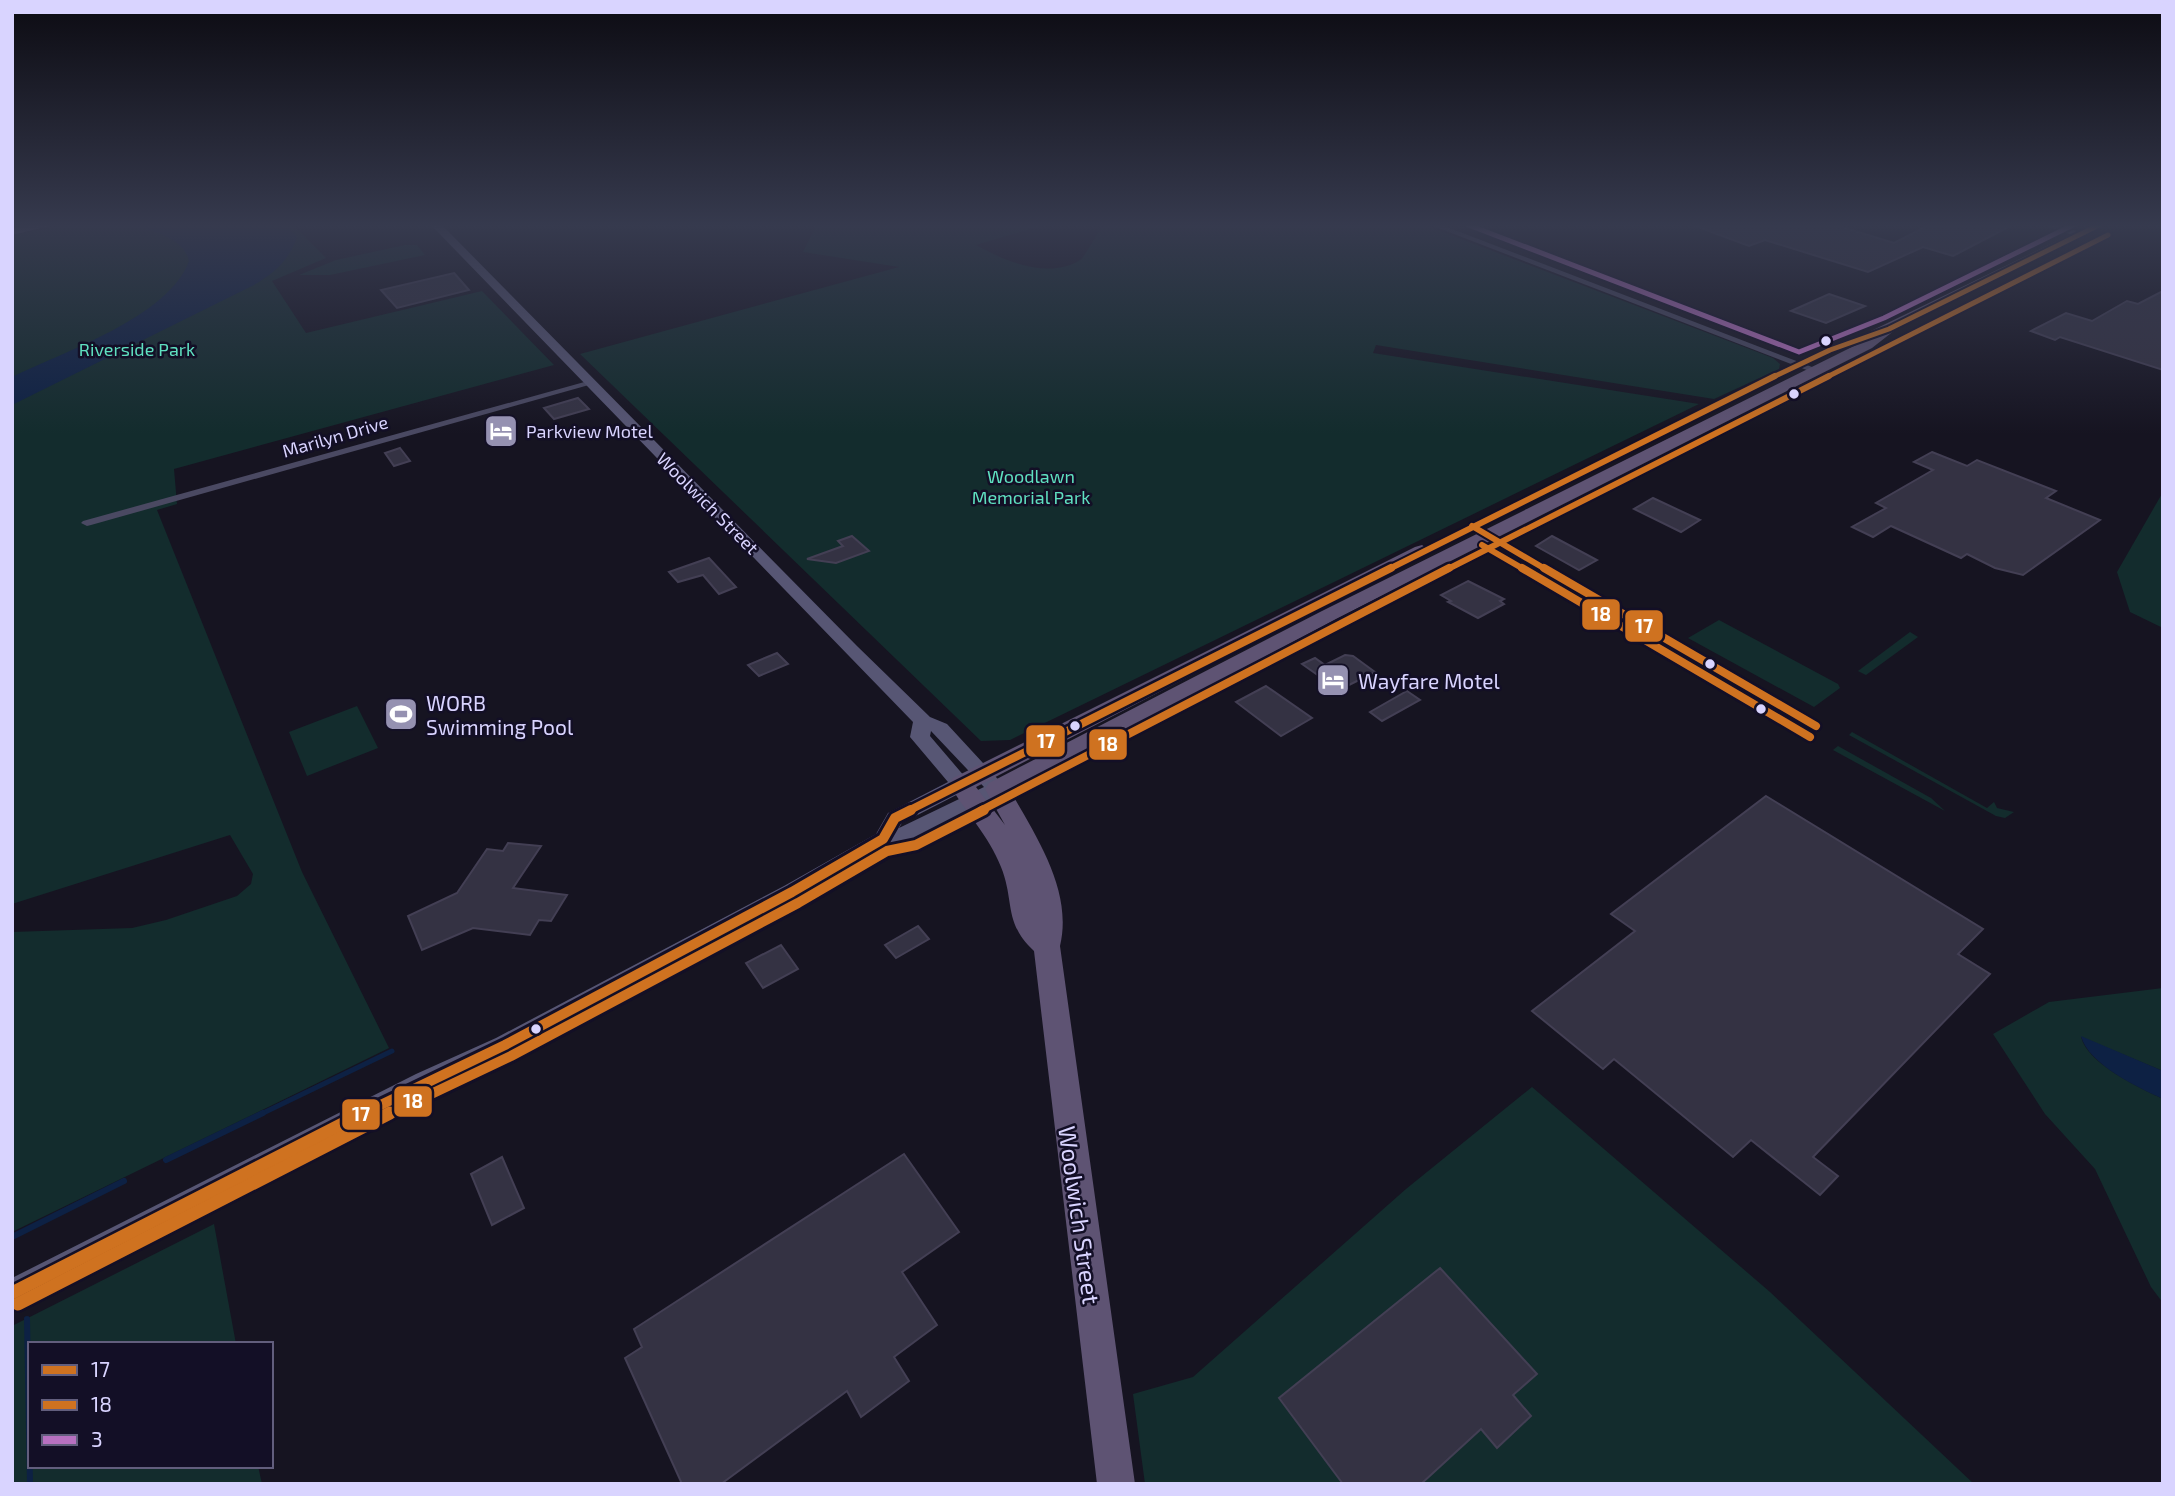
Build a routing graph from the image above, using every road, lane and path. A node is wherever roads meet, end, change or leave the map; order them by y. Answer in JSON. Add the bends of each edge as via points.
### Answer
{"nodes":[{"id":1,"x":503,"y":294,"type":"edge"},
{"id":2,"x":1613,"y":294,"type":"edge"},
{"id":3,"x":1961,"y":294,"type":"edge"},
{"id":4,"x":1807,"y":368,"type":"junction"},
{"id":5,"x":591,"y":383,"type":"junction"},
{"id":6,"x":88,"y":523,"type":"dead end"},
{"id":7,"x":979,"y":786,"type":"junction"},
{"id":8,"x":12,"y":1293,"type":"edge"},
{"id":9,"x":1116,"y":1484,"type":"edge"}],
"edges":[{"from":1,"to":5,"type":"main road","name":"Woolwich Street"},
{"from":2,"to":4,"type":"street"},
{"from":3,"to":4,"type":"main road","via":[[1889,329],[1867,345]]},
{"from":4,"to":7,"type":"main road","via":[[1321,620]]},
{"from":5,"to":6,"type":"street","name":"Marilyn Drive"},
{"from":5,"to":7,"type":"main road","name":"Woolwich Street","via":[[923,721],[920,737]]},
{"from":7,"to":8,"type":"main road","via":[[910,834],[883,839],[505,1045]]},
{"from":7,"to":9,"type":"main road","name":"Woolwich Street","via":[[1015,869],[1028,929],[1047,946]]}]}
